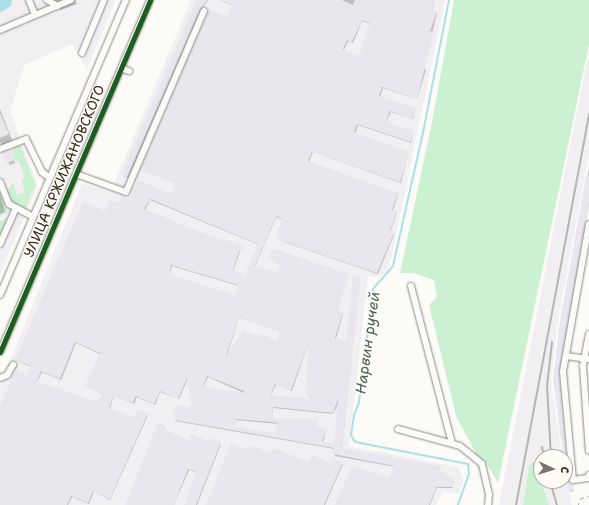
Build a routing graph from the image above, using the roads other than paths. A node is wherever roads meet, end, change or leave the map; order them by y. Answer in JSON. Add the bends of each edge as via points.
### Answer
{"nodes":[{"id":1,"x":29,"y":0,"type":"edge"},
{"id":2,"x":47,"y":0,"type":"edge"},
{"id":3,"x":71,"y":0,"type":"edge"},
{"id":4,"x":104,"y":0,"type":"edge"},
{"id":5,"x":126,"y":0,"type":"edge"},
{"id":6,"x":150,"y":0,"type":"edge"},
{"id":7,"x":57,"y":6,"type":"junction"},
{"id":8,"x":204,"y":11,"type":"dead end"},
{"id":9,"x":34,"y":14,"type":"junction"},
{"id":10,"x":0,"y":30,"type":"edge"},
{"id":11,"x":82,"y":53,"type":"dead end"},
{"id":12,"x":121,"y":68,"type":"junction"},
{"id":13,"x":129,"y":71,"type":"dead end"},
{"id":14,"x":0,"y":149,"type":"edge"},
{"id":15,"x":76,"y":174,"type":"junction"},
{"id":16,"x":50,"y":178,"type":"junction"},
{"id":17,"x":0,"y":182,"type":"edge"},
{"id":18,"x":16,"y":208,"type":"junction"},
{"id":19,"x":33,"y":217,"type":"junction"},
{"id":20,"x":589,"y":224,"type":"edge"},
{"id":21,"x":0,"y":244,"type":"edge"},
{"id":22,"x":411,"y":286,"type":"dead end"},
{"id":23,"x":0,"y":295,"type":"edge"},
{"id":24,"x":589,"y":334,"type":"edge"},
{"id":25,"x":0,"y":352,"type":"edge"},
{"id":26,"x":566,"y":356,"type":"junction"},
{"id":27,"x":587,"y":359,"type":"edge"},
{"id":28,"x":13,"y":365,"type":"dead end"},
{"id":29,"x":0,"y":378,"type":"edge"},
{"id":30,"x":398,"y":429,"type":"dead end"},
{"id":31,"x":452,"y":443,"type":"junction"},
{"id":32,"x":589,"y":451,"type":"edge"},
{"id":33,"x":589,"y":475,"type":"edge"},
{"id":34,"x":488,"y":505,"type":"edge"}],
"edges":[{"from":1,"to":9,"type":"street"},
{"from":2,"to":7,"type":"street"},
{"from":3,"to":7,"type":"street"},
{"from":4,"to":11,"type":"street"},
{"from":5,"to":16,"type":"street","name":"УЛИЦА КРЖИЖАНОВСКОГО"},
{"from":6,"to":12,"type":"street","name":"УЛИЦА КРЖИЖАНОВСКОГО"},
{"from":7,"to":9,"type":"street"},
{"from":8,"to":15,"type":"street","via":[[126,192]]},
{"from":9,"to":10,"type":"street"},
{"from":12,"to":13,"type":"street"},
{"from":12,"to":15,"type":"street","name":"УЛИЦА КРЖИЖАНОВСКОГО"},
{"from":14,"to":16,"type":"street","via":[[26,139],[42,172]]},
{"from":15,"to":25,"type":"street","name":"УЛИЦА КРЖИЖАНОВСКОГО"},
{"from":16,"to":19,"type":"street","name":"УЛИЦА КРЖИЖАНОВСКОГО"},
{"from":17,"to":18,"type":"street","via":[[9,204]]},
{"from":18,"to":19,"type":"street"},
{"from":18,"to":21,"type":"street"},
{"from":19,"to":23,"type":"street","name":"УЛИЦА КРЖИЖАНОВСКОГО"},
{"from":20,"to":26,"type":"street"},
{"from":22,"to":31,"type":"street"},
{"from":24,"to":27,"type":"street"},
{"from":26,"to":27,"type":"street"},
{"from":26,"to":33,"type":"street","via":[[563,372],[573,480],[588,478]]},
{"from":27,"to":32,"type":"street","via":[[583,366]]},
{"from":28,"to":29,"type":"street","via":[[7,375]]},
{"from":30,"to":31,"type":"street"},
{"from":31,"to":34,"type":"street","via":[[460,446],[482,464],[489,494]]}]}
